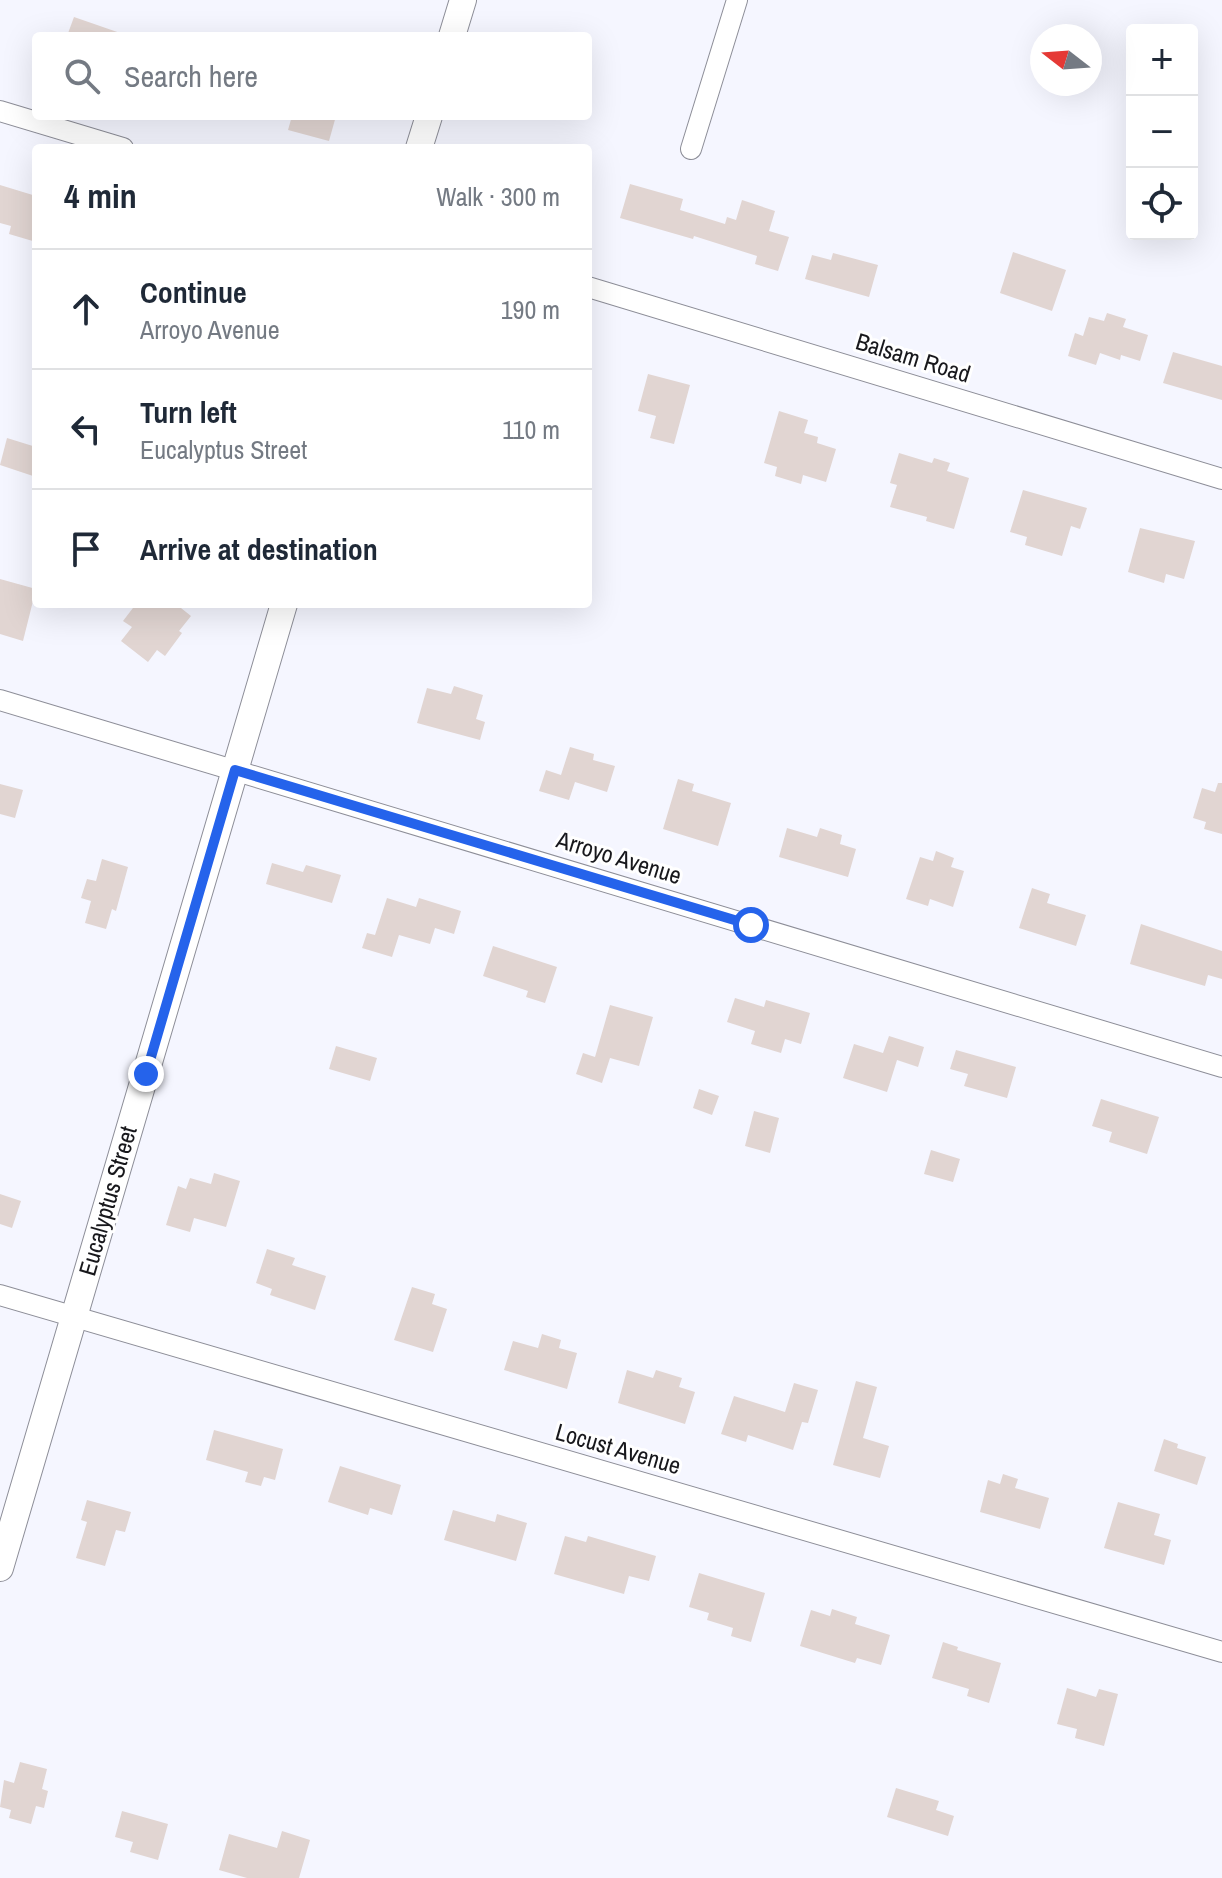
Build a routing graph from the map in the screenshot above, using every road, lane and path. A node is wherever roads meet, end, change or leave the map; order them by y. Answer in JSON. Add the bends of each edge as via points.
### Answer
{"nodes":[{"id":1,"x":463,"y":0,"type":"edge"},
{"id":2,"x":737,"y":0,"type":"edge"},
{"id":3,"x":453,"y":32,"type":"edge"},
{"id":4,"x":0,"y":111,"type":"edge"},
{"id":5,"x":428,"y":120,"type":"edge"},
{"id":6,"x":110,"y":144,"type":"edge"},
{"id":7,"x":420,"y":144,"type":"edge"},
{"id":8,"x":691,"y":149,"type":"dead end"},
{"id":9,"x":592,"y":288,"type":"edge"},
{"id":10,"x":1222,"y":479,"type":"edge"},
{"id":11,"x":283,"y":608,"type":"edge"},
{"id":12,"x":0,"y":700,"type":"edge"},
{"id":13,"x":235,"y":770,"type":"junction"},
{"id":14,"x":1222,"y":1067,"type":"edge"},
{"id":15,"x":0,"y":1295,"type":"edge"},
{"id":16,"x":74,"y":1317,"type":"junction"},
{"id":17,"x":0,"y":1568,"type":"edge"},
{"id":18,"x":1222,"y":1652,"type":"edge"}],
"edges":[{"from":1,"to":3,"type":"main road"},
{"from":2,"to":8,"type":"street"},
{"from":4,"to":6,"type":"street"},
{"from":5,"to":7,"type":"main road"},
{"from":9,"to":10,"type":"street","name":"Balsam Road"},
{"from":11,"to":13,"type":"main road","name":"Eucalyptus Street"},
{"from":12,"to":13,"type":"street","name":"Arroyo Avenue"},
{"from":13,"to":14,"type":"street","name":"Arroyo Avenue"},
{"from":13,"to":16,"type":"main road","name":"Eucalyptus Street"},
{"from":15,"to":16,"type":"street","name":"Locust Avenue"},
{"from":16,"to":17,"type":"main road","name":"Eucalyptus Street"},
{"from":16,"to":18,"type":"street","name":"Locust Avenue"}]}
